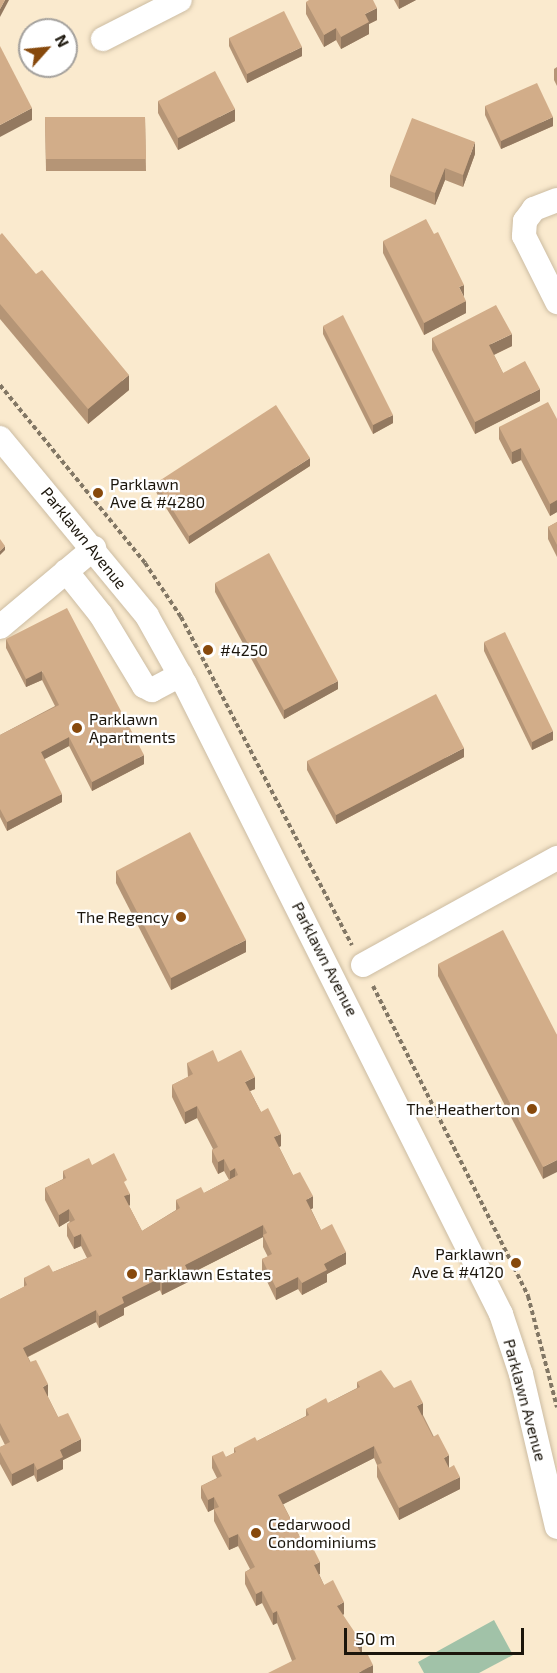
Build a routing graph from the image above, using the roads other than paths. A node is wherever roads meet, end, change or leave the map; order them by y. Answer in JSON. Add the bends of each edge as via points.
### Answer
{"nodes":[{"id":1,"x":180,"y":0,"type":"edge"},
{"id":2,"x":103,"y":39,"type":"dead end"},
{"id":3,"x":557,"y":200,"type":"edge"},
{"id":4,"x":557,"y":302,"type":"edge"},
{"id":5,"x":0,"y":438,"type":"edge"},
{"id":6,"x":94,"y":548,"type":"junction"},
{"id":7,"x":66,"y":571,"type":"junction"},
{"id":8,"x":0,"y":627,"type":"edge"},
{"id":9,"x":180,"y":675,"type":"junction"},
{"id":10,"x":557,"y":858,"type":"edge"},
{"id":11,"x":363,"y":965,"type":"dead end"},
{"id":12,"x":557,"y":1527,"type":"edge"}],
"edges":[{"from":1,"to":2,"type":"street"},
{"from":3,"to":4,"type":"street","via":[[534,209],[525,221],[524,236]]},
{"from":5,"to":6,"type":"street","name":"Parklawn Avenue"},
{"from":6,"to":7,"type":"street"},
{"from":6,"to":9,"type":"street","name":"Parklawn Avenue","via":[[147,616]]},
{"from":7,"to":8,"type":"street"},
{"from":7,"to":9,"type":"street","via":[[101,615],[144,686],[152,690]]},
{"from":9,"to":12,"type":"street","name":"Parklawn Avenue","via":[[501,1314],[521,1374]]},
{"from":10,"to":11,"type":"street"}]}
